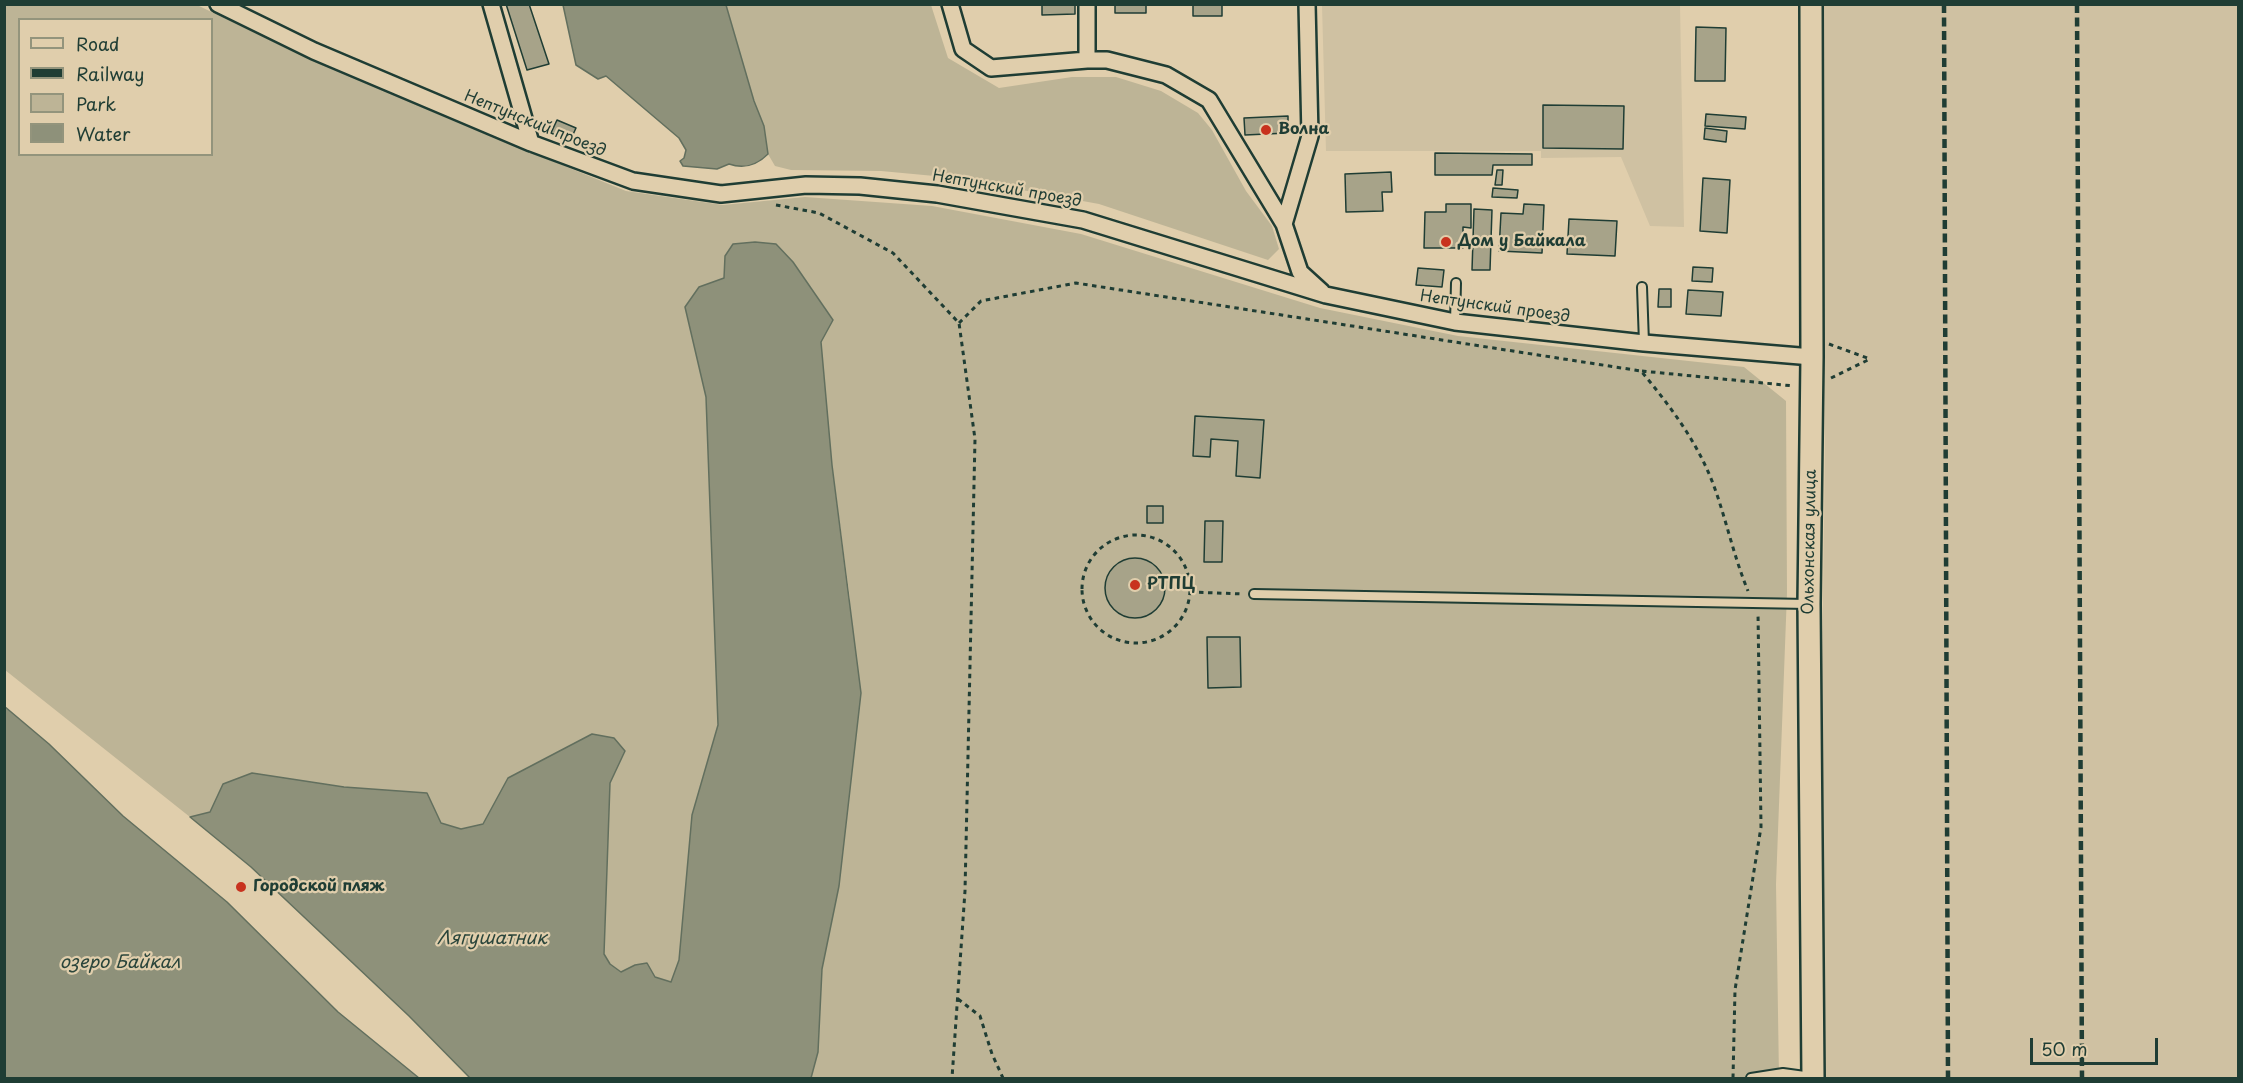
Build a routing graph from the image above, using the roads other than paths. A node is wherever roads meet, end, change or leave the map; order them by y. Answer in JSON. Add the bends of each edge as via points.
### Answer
{"nodes":[{"id":1,"x":218,"y":4,"type":"edge"},
{"id":2,"x":491,"y":4,"type":"edge"},
{"id":3,"x":950,"y":4,"type":"edge"},
{"id":4,"x":1087,"y":4,"type":"edge"},
{"id":5,"x":1307,"y":4,"type":"edge"},
{"id":6,"x":1811,"y":4,"type":"edge"},
{"id":7,"x":1087,"y":60,"type":"junction"},
{"id":8,"x":531,"y":143,"type":"junction"},
{"id":9,"x":1284,"y":224,"type":"junction"},
{"id":10,"x":1456,"y":283,"type":"dead end"},
{"id":11,"x":1642,"y":287,"type":"dead end"},
{"id":12,"x":1326,"y":296,"type":"junction"},
{"id":13,"x":1455,"y":322,"type":"junction"},
{"id":14,"x":1644,"y":344,"type":"junction"},
{"id":15,"x":1812,"y":348,"type":"junction"},
{"id":16,"x":1254,"y":594,"type":"road end"},
{"id":17,"x":1809,"y":604,"type":"junction"},
{"id":18,"x":1751,"y":1078,"type":"edge"},
{"id":19,"x":1813,"y":1078,"type":"edge"}],
"edges":[{"from":1,"to":8,"type":"street","name":"Нептунский проезд","via":[[314,51]]},
{"from":2,"to":8,"type":"street"},
{"from":3,"to":7,"type":"street","via":[[963,49],[991,68]]},
{"from":4,"to":7,"type":"street"},
{"from":5,"to":9,"type":"street","via":[[1310,136]]},
{"from":6,"to":15,"type":"street","name":"Ольхонская улица"},
{"from":7,"to":9,"type":"street","via":[[1107,60],[1166,75],[1209,100]]},
{"from":8,"to":12,"type":"street","name":"Нептунский проезд","via":[[633,181],[722,194],[806,185],[860,186],[938,194],[1083,220]]},
{"from":9,"to":12,"type":"street","via":[[1300,272]]},
{"from":10,"to":13,"type":"lane"},
{"from":11,"to":14,"type":"lane"},
{"from":12,"to":13,"type":"street","name":"Нептунский проезд"},
{"from":13,"to":14,"type":"street","name":"Нептунский проезд"},
{"from":14,"to":15,"type":"street","name":"Нептунский проезд"},
{"from":15,"to":17,"type":"street","name":"Ольхонская улица"},
{"from":16,"to":17,"type":"lane"},
{"from":17,"to":19,"type":"street","name":"Ольхонская улица"},
{"from":18,"to":19,"type":"lane","via":[[1783,1073]]}]}
